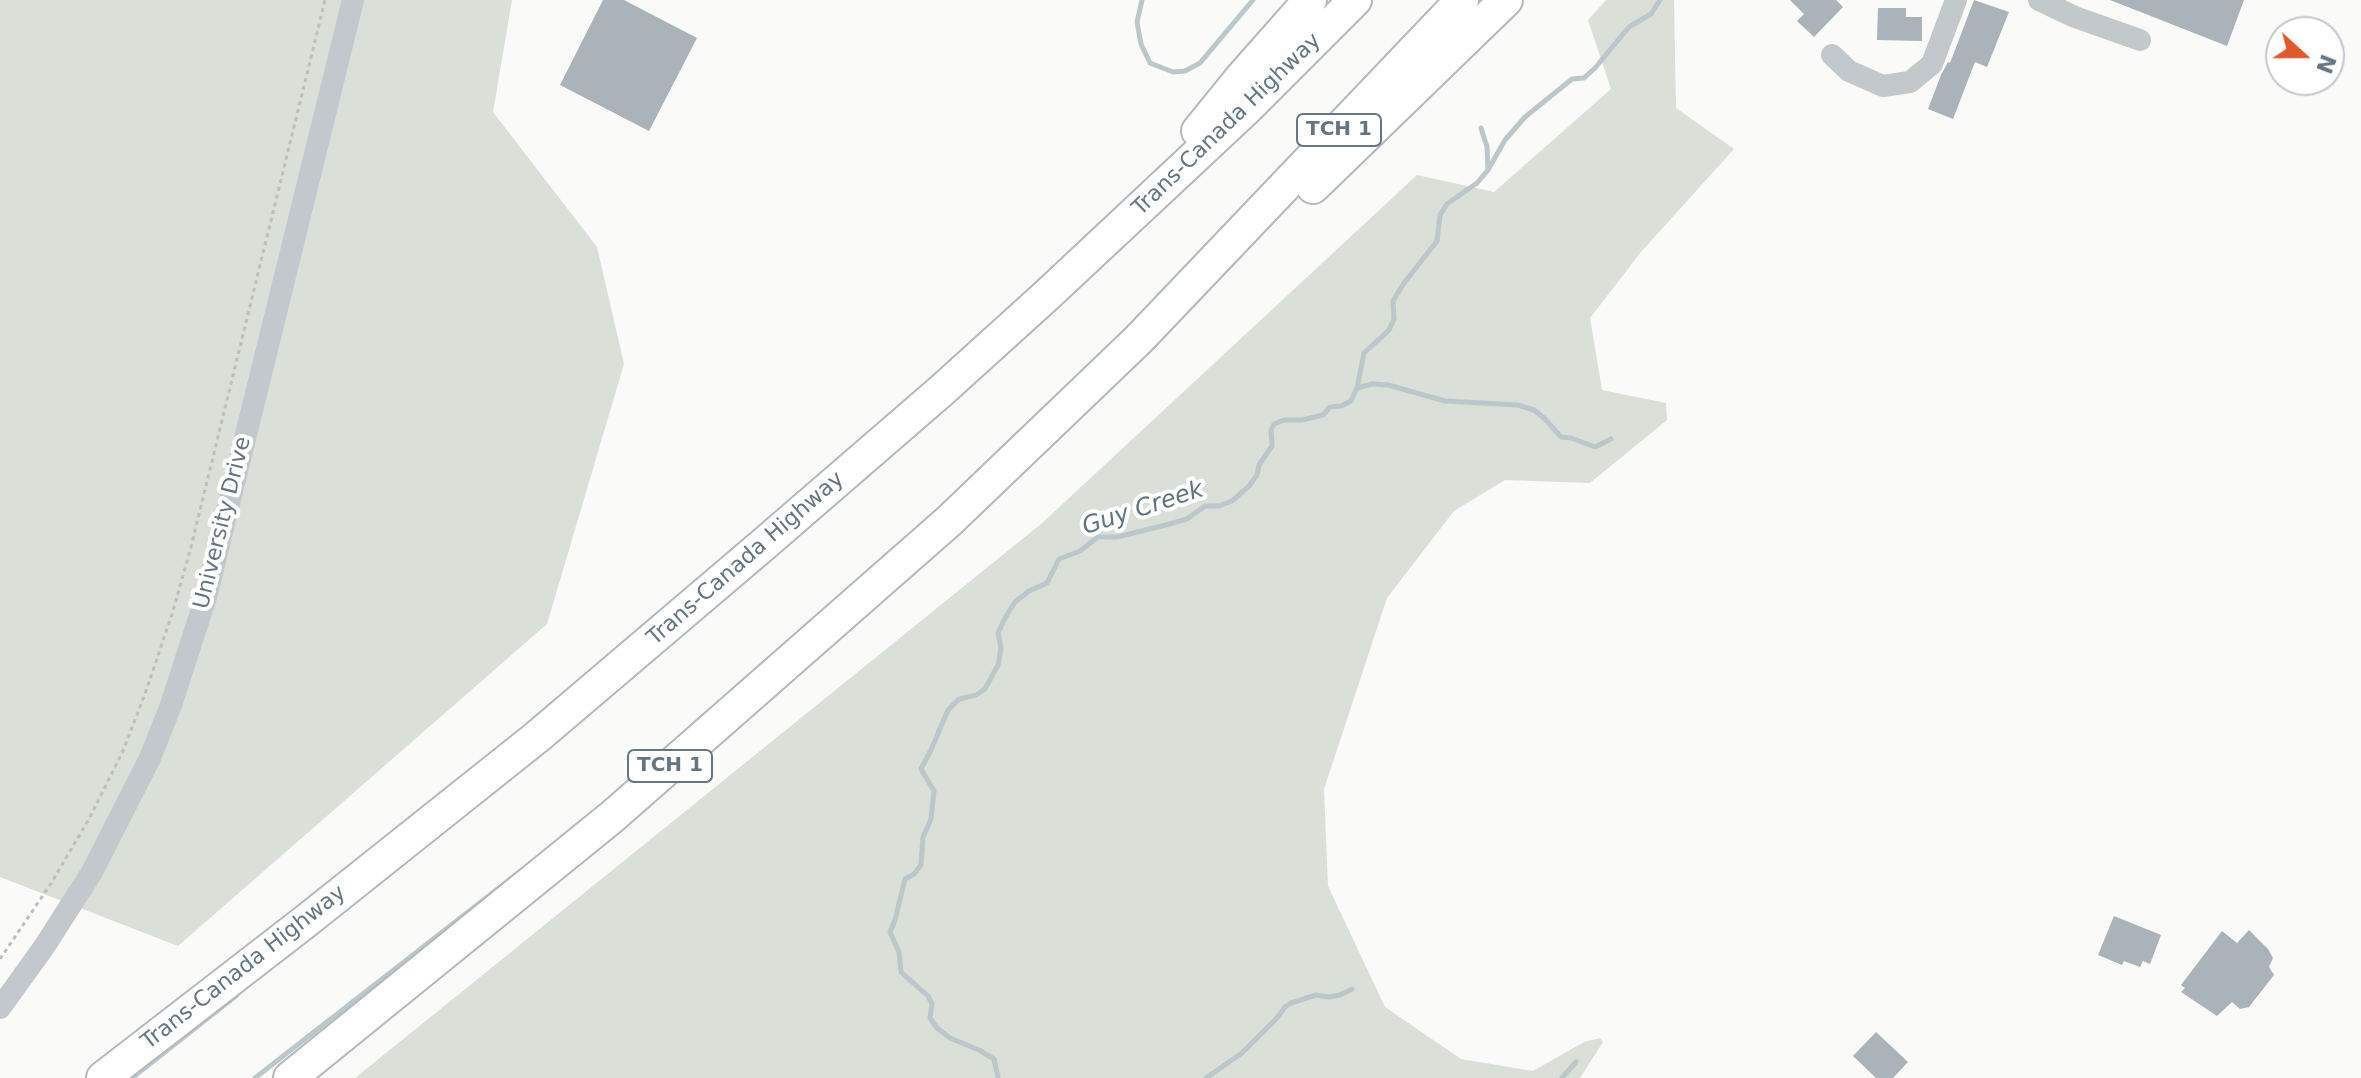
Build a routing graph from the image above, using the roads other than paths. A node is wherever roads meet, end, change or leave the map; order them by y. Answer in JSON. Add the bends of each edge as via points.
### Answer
{"nodes":[{"id":1,"x":353,"y":0,"type":"edge"},
{"id":2,"x":1310,"y":0,"type":"edge"},
{"id":3,"x":1355,"y":0,"type":"edge"},
{"id":4,"x":1462,"y":0,"type":"edge"},
{"id":5,"x":1506,"y":0,"type":"edge"},
{"id":6,"x":1956,"y":0,"type":"edge"},
{"id":7,"x":2039,"y":0,"type":"edge"},
{"id":8,"x":2140,"y":40,"type":"dead end"},
{"id":9,"x":1832,"y":55,"type":"dead end"},
{"id":10,"x":1123,"y":224,"type":"junction"},
{"id":11,"x":1216,"y":261,"type":"junction"},
{"id":12,"x":0,"y":1008,"type":"edge"},
{"id":13,"x":103,"y":1078,"type":"edge"},
{"id":14,"x":290,"y":1078,"type":"edge"}],
"edges":[{"from":1,"to":12,"type":"street","name":"University Drive","via":[[206,597],[171,705],[92,872]]},
{"from":2,"to":10,"type":"highway"},
{"from":3,"to":10,"type":"highway","name":"Trans-Canada Highway"},
{"from":4,"to":11,"type":"highway","number":"TCH 1"},
{"from":5,"to":11,"type":"highway","via":[[1269,229]]},
{"from":6,"to":9,"type":"street","via":[[1932,64],[1910,82],[1883,86],[1849,71]]},
{"from":7,"to":8,"type":"street"},
{"from":10,"to":13,"type":"highway","name":"Trans-Canada Highway","via":[[941,391],[537,737]]},
{"from":11,"to":14,"type":"highway","number":"TCH 1","via":[[949,521],[613,816]]}]}
